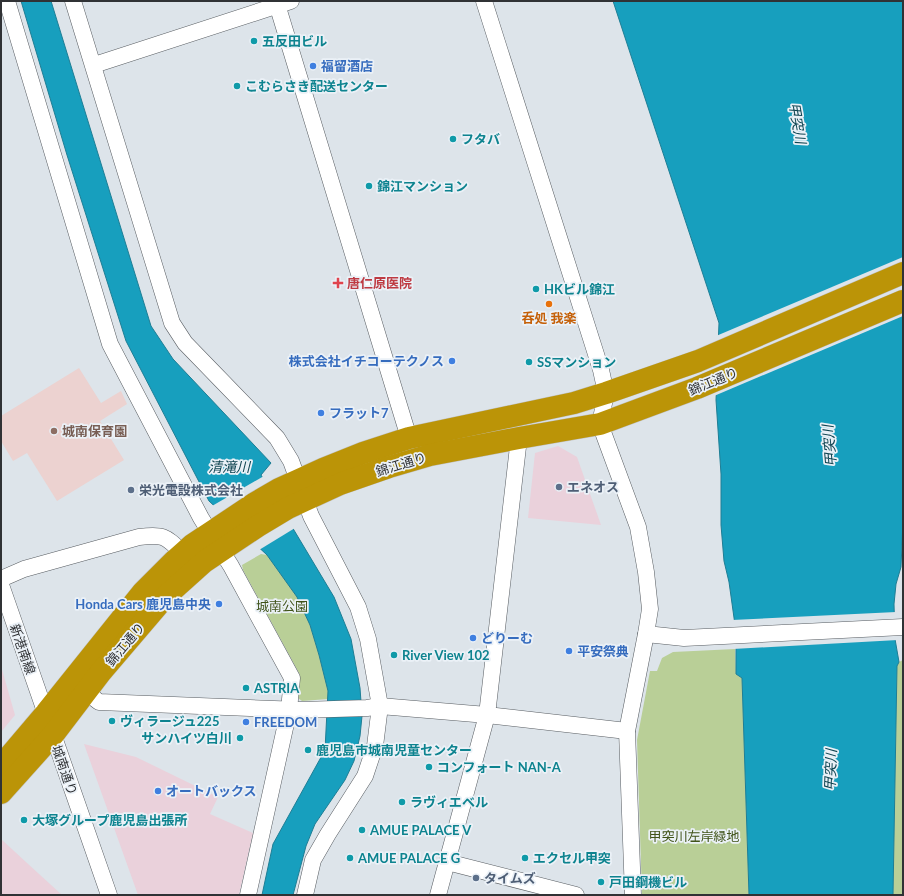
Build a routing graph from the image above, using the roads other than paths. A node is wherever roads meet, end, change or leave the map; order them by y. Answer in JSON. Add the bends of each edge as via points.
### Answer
{"nodes":[{"id":1,"x":7,"y":1,"type":"edge"},
{"id":2,"x":73,"y":1,"type":"edge"},
{"id":3,"x":484,"y":1,"type":"edge"},
{"id":4,"x":282,"y":2,"type":"edge"},
{"id":5,"x":94,"y":65,"type":"junction"},
{"id":6,"x":903,"y":273,"type":"edge"},
{"id":7,"x":903,"y":301,"type":"edge"},
{"id":8,"x":606,"y":393,"type":"junction"},
{"id":9,"x":600,"y":424,"type":"junction"},
{"id":10,"x":409,"y":438,"type":"junction"},
{"id":11,"x":519,"y":438,"type":"junction"},
{"id":12,"x":297,"y":496,"type":"junction"},
{"id":13,"x":219,"y":540,"type":"junction"},
{"id":14,"x":183,"y":553,"type":"junction"},
{"id":15,"x":1,"y":578,"type":"edge"},
{"id":16,"x":1,"y":585,"type":"edge"},
{"id":17,"x":903,"y":627,"type":"edge"},
{"id":18,"x":646,"y":634,"type":"junction"},
{"id":19,"x":86,"y":692,"type":"junction"},
{"id":20,"x":373,"y":707,"type":"junction"},
{"id":21,"x":289,"y":710,"type":"junction"},
{"id":22,"x":46,"y":713,"type":"junction"},
{"id":23,"x":487,"y":715,"type":"junction"},
{"id":24,"x":627,"y":731,"type":"junction"},
{"id":25,"x":53,"y":735,"type":"junction"},
{"id":26,"x":1,"y":766,"type":"edge"},
{"id":27,"x":1,"y":793,"type":"edge"},
{"id":28,"x":447,"y":862,"type":"junction"},
{"id":29,"x":109,"y":895,"type":"edge"},
{"id":30,"x":248,"y":895,"type":"edge"},
{"id":31,"x":305,"y":895,"type":"edge"},
{"id":32,"x":438,"y":895,"type":"edge"},
{"id":33,"x":576,"y":895,"type":"edge"},
{"id":34,"x":633,"y":895,"type":"edge"}],
"edges":[{"from":1,"to":13,"type":"street","via":[[110,344],[195,507]]},
{"from":2,"to":5,"type":"street"},
{"from":3,"to":8,"type":"street"},
{"from":4,"to":5,"type":"street"},
{"from":4,"to":10,"type":"street"},
{"from":5,"to":12,"type":"street","via":[[172,323],[185,343],[277,438],[291,462]]},
{"from":6,"to":8,"type":"highway","name":"錦江通り","via":[[698,361]]},
{"from":7,"to":9,"type":"highway","name":"錦江通り","via":[[696,388]]},
{"from":8,"to":9,"type":"street"},
{"from":8,"to":10,"type":"highway","name":"錦江通り","via":[[574,403]]},
{"from":9,"to":11,"type":"highway","name":"錦江通り"},
{"from":9,"to":18,"type":"street","via":[[638,527],[650,609]]},
{"from":10,"to":12,"type":"highway","name":"錦江通り","via":[[322,469]]},
{"from":11,"to":12,"type":"highway","name":"錦江通り","via":[[430,455]]},
{"from":11,"to":23,"type":"street"},
{"from":12,"to":13,"type":"highway","name":"錦江通り","via":[[258,526]]},
{"from":12,"to":13,"type":"highway","name":"錦江通り","via":[[279,489],[255,503]]},
{"from":12,"to":20,"type":"street","via":[[358,607],[368,640]]},
{"from":13,"to":14,"type":"highway","name":"錦江通り"},
{"from":13,"to":19,"type":"highway","name":"錦江通り","via":[[204,562],[165,597],[135,631]]},
{"from":13,"to":21,"type":"street","via":[[292,678]]},
{"from":14,"to":15,"type":"street","via":[[170,540],[158,535],[139,537],[24,569]]},
{"from":14,"to":22,"type":"highway","name":"錦江通り","via":[[143,592]]},
{"from":16,"to":22,"type":"street","name":"新港南線"},
{"from":17,"to":18,"type":"street","via":[[684,638]]},
{"from":18,"to":24,"type":"street"},
{"from":19,"to":21,"type":"street","via":[[99,702]]},
{"from":19,"to":25,"type":"highway","name":"錦江通り"},
{"from":20,"to":21,"type":"street"},
{"from":20,"to":23,"type":"street"},
{"from":20,"to":31,"type":"street","via":[[375,746],[365,776],[313,860]]},
{"from":21,"to":30,"type":"street"},
{"from":22,"to":25,"type":"street","name":"新港南線"},
{"from":22,"to":26,"type":"highway","name":"錦江通り"},
{"from":23,"to":24,"type":"street"},
{"from":23,"to":28,"type":"street"},
{"from":24,"to":34,"type":"street"},
{"from":25,"to":27,"type":"highway","name":"錦江通り"},
{"from":25,"to":29,"type":"street","name":"城南通り"},
{"from":28,"to":32,"type":"street"},
{"from":28,"to":33,"type":"street"}]}
